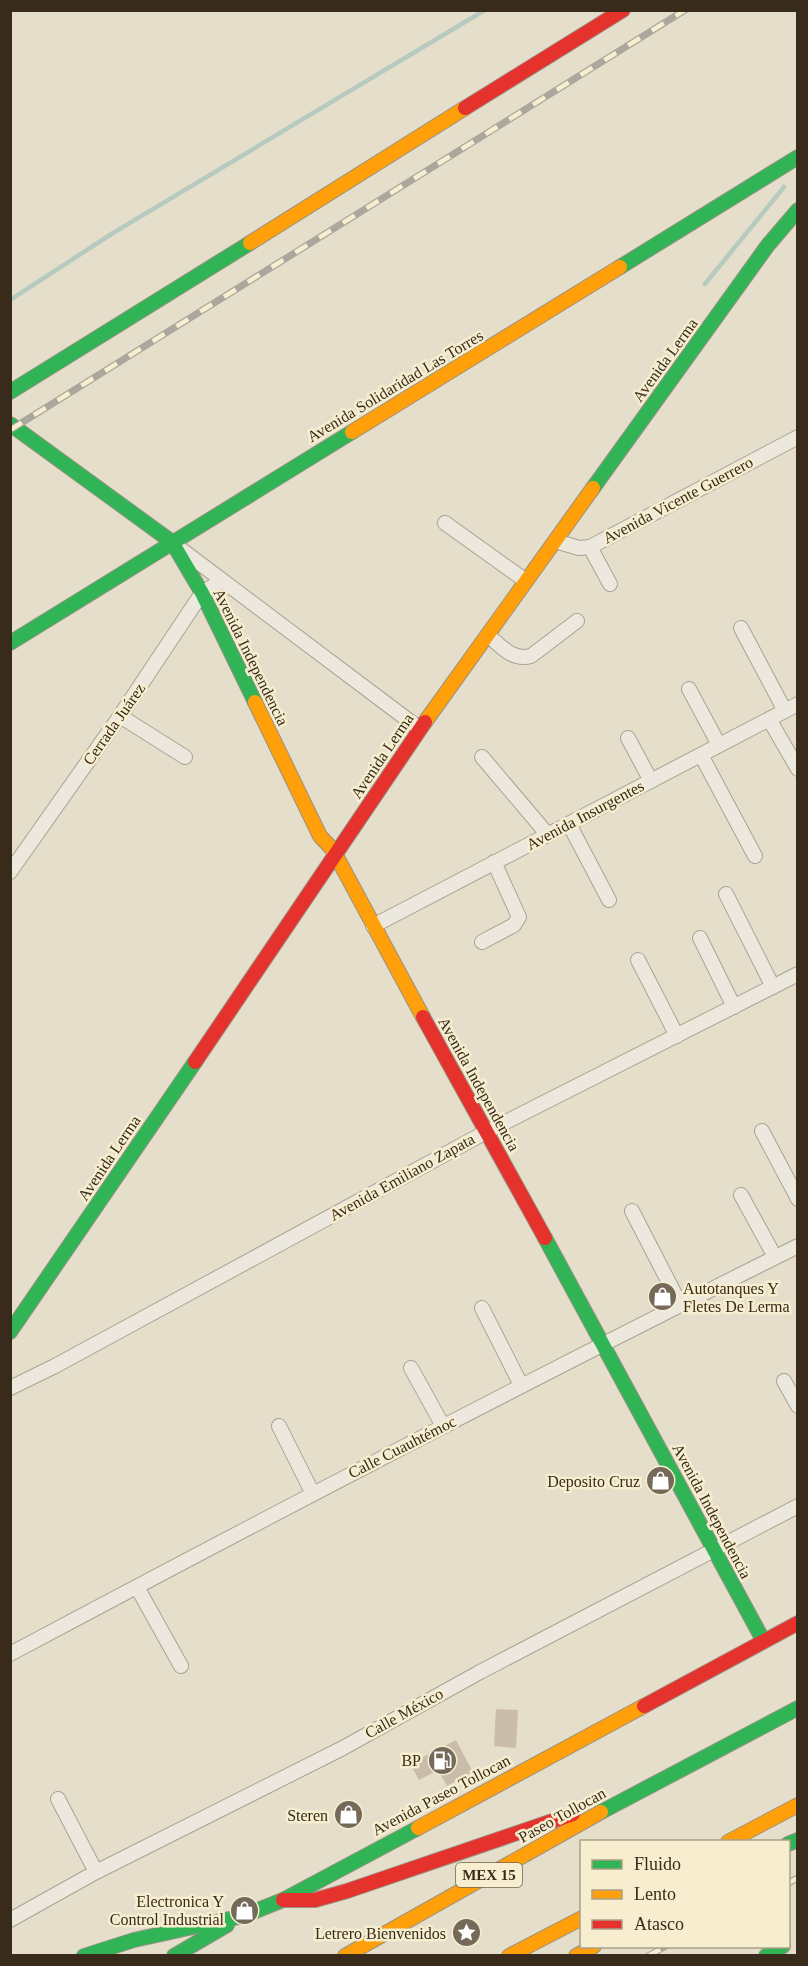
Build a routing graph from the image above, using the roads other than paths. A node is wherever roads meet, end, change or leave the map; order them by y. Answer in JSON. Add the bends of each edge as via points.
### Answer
{"nodes":[{"id":1,"x":623,"y":10,"type":"edge"},
{"id":2,"x":798,"y":157,"type":"edge"},
{"id":3,"x":798,"y":210,"type":"edge"},
{"id":4,"x":10,"y":392,"type":"edge"},
{"id":5,"x":10,"y":424,"type":"edge"},
{"id":6,"x":798,"y":437,"type":"edge"},
{"id":7,"x":445,"y":523,"type":"dead end"},
{"id":8,"x":555,"y":541,"type":"junction"},
{"id":9,"x":172,"y":542,"type":"junction"},
{"id":10,"x":590,"y":547,"type":"junction"},
{"id":11,"x":221,"y":581,"type":"junction"},
{"id":12,"x":526,"y":581,"type":"junction"},
{"id":13,"x":610,"y":584,"type":"dead end"},
{"id":14,"x":202,"y":593,"type":"junction"},
{"id":15,"x":578,"y":621,"type":"dead end"},
{"id":16,"x":741,"y":628,"type":"dead end"},
{"id":17,"x":488,"y":635,"type":"junction"},
{"id":18,"x":10,"y":643,"type":"edge"},
{"id":19,"x":689,"y":689,"type":"dead end"},
{"id":20,"x":791,"y":708,"type":"edge"},
{"id":21,"x":120,"y":716,"type":"junction"},
{"id":22,"x":769,"y":719,"type":"junction"},
{"id":23,"x":413,"y":723,"type":"junction"},
{"id":24,"x":628,"y":738,"type":"dead end"},
{"id":25,"x":719,"y":745,"type":"junction"},
{"id":26,"x":701,"y":755,"type":"junction"},
{"id":27,"x":185,"y":757,"type":"dead end"},
{"id":28,"x":482,"y":757,"type":"dead end"},
{"id":29,"x":798,"y":769,"type":"edge"},
{"id":30,"x":651,"y":781,"type":"junction"},
{"id":31,"x":568,"y":824,"type":"junction"},
{"id":32,"x":548,"y":835,"type":"junction"},
{"id":33,"x":334,"y":853,"type":"junction"},
{"id":34,"x":755,"y":856,"type":"dead end"},
{"id":35,"x":494,"y":862,"type":"junction"},
{"id":36,"x":10,"y":872,"type":"edge"},
{"id":37,"x":726,"y":894,"type":"dead end"},
{"id":38,"x":609,"y":900,"type":"dead end"},
{"id":39,"x":373,"y":926,"type":"junction"},
{"id":40,"x":700,"y":938,"type":"dead end"},
{"id":41,"x":482,"y":942,"type":"dead end"},
{"id":42,"x":638,"y":960,"type":"dead end"},
{"id":43,"x":798,"y":975,"type":"edge"},
{"id":44,"x":773,"y":987,"type":"junction"},
{"id":45,"x":734,"y":1007,"type":"junction"},
{"id":46,"x":676,"y":1036,"type":"junction"},
{"id":47,"x":762,"y":1131,"type":"dead end"},
{"id":48,"x":486,"y":1132,"type":"junction"},
{"id":49,"x":741,"y":1196,"type":"dead end"},
{"id":50,"x":798,"y":1199,"type":"edge"},
{"id":51,"x":632,"y":1211,"type":"dead end"},
{"id":52,"x":798,"y":1246,"type":"edge"},
{"id":53,"x":775,"y":1257,"type":"junction"},
{"id":54,"x":680,"y":1304,"type":"junction"},
{"id":55,"x":482,"y":1308,"type":"dead end"},
{"id":56,"x":10,"y":1332,"type":"edge"},
{"id":57,"x":603,"y":1343,"type":"junction"},
{"id":58,"x":411,"y":1368,"type":"dead end"},
{"id":59,"x":784,"y":1381,"type":"dead end"},
{"id":60,"x":521,"y":1385,"type":"junction"},
{"id":61,"x":10,"y":1388,"type":"edge"},
{"id":62,"x":798,"y":1406,"type":"edge"},
{"id":63,"x":279,"y":1426,"type":"dead end"},
{"id":64,"x":442,"y":1426,"type":"junction"},
{"id":65,"x":313,"y":1494,"type":"junction"},
{"id":66,"x":798,"y":1506,"type":"edge"},
{"id":67,"x":715,"y":1550,"type":"junction"},
{"id":68,"x":137,"y":1587,"type":"junction"},
{"id":69,"x":798,"y":1623,"type":"edge"},
{"id":70,"x":763,"y":1640,"type":"junction"},
{"id":71,"x":10,"y":1654,"type":"edge"},
{"id":72,"x":181,"y":1666,"type":"dead end"},
{"id":73,"x":798,"y":1708,"type":"edge"},
{"id":74,"x":633,"y":1794,"type":"junction"},
{"id":75,"x":58,"y":1799,"type":"dead end"},
{"id":76,"x":798,"y":1805,"type":"edge"},
{"id":77,"x":732,"y":1840,"type":"edge"},
{"id":78,"x":96,"y":1872,"type":"junction"},
{"id":79,"x":283,"y":1900,"type":"junction"},
{"id":80,"x":243,"y":1916,"type":"junction"},
{"id":81,"x":580,"y":1919,"type":"edge"},
{"id":82,"x":10,"y":1920,"type":"edge"},
{"id":83,"x":592,"y":1948,"type":"edge"},
{"id":84,"x":781,"y":1948,"type":"edge"},
{"id":85,"x":84,"y":1956,"type":"edge"},
{"id":86,"x":174,"y":1956,"type":"edge"},
{"id":87,"x":345,"y":1956,"type":"edge"},
{"id":88,"x":508,"y":1956,"type":"edge"},
{"id":89,"x":576,"y":1956,"type":"edge"},
{"id":90,"x":765,"y":1956,"type":"edge"}],
"edges":[{"from":1,"to":4,"type":"main road"},
{"from":2,"to":9,"type":"main road","name":"Avenida Solidaridad Las Torres"},
{"from":3,"to":8,"type":"main road","name":"Avenida Lerma","via":[[768,245]]},
{"from":5,"to":9,"type":"main road","name":"Avenida Independencia"},
{"from":6,"to":10,"type":"street","name":"Avenida Vicente Guerrero"},
{"from":7,"to":12,"type":"street"},
{"from":8,"to":10,"type":"street","name":"Avenida Vicente Guerrero"},
{"from":8,"to":12,"type":"main road","name":"Avenida Lerma"},
{"from":9,"to":11,"type":"street","name":"Avenida Independencia"},
{"from":9,"to":14,"type":"main road","name":"Avenida Independencia"},
{"from":9,"to":18,"type":"main road","name":"Avenida Solidaridad Las Torres"},
{"from":10,"to":13,"type":"street"},
{"from":11,"to":14,"type":"street","name":"Cerrada Juárez"},
{"from":11,"to":23,"type":"street","name":"Avenida Independencia"},
{"from":12,"to":17,"type":"main road","name":"Avenida Lerma"},
{"from":14,"to":21,"type":"street","name":"Cerrada Juárez"},
{"from":14,"to":33,"type":"main road","name":"Avenida Independencia","via":[[320,836]]},
{"from":15,"to":17,"type":"street","via":[[531,656],[522,658]]},
{"from":16,"to":20,"type":"street"},
{"from":17,"to":23,"type":"main road","name":"Avenida Lerma"},
{"from":19,"to":25,"type":"street"},
{"from":20,"to":22,"type":"street","name":"Avenida Insurgentes"},
{"from":21,"to":27,"type":"street"},
{"from":21,"to":36,"type":"street","name":"Cerrada Juárez"},
{"from":22,"to":25,"type":"street","name":"Avenida Insurgentes"},
{"from":22,"to":29,"type":"street"},
{"from":23,"to":33,"type":"main road","name":"Avenida Lerma"},
{"from":24,"to":30,"type":"street"},
{"from":25,"to":26,"type":"street","name":"Avenida Insurgentes"},
{"from":26,"to":30,"type":"street","name":"Avenida Insurgentes"},
{"from":26,"to":34,"type":"street"},
{"from":28,"to":32,"type":"street"},
{"from":30,"to":31,"type":"street","name":"Avenida Insurgentes"},
{"from":31,"to":32,"type":"street","name":"Avenida Insurgentes"},
{"from":31,"to":38,"type":"street"},
{"from":32,"to":35,"type":"street","name":"Avenida Insurgentes"},
{"from":33,"to":39,"type":"main road","name":"Avenida Independencia"},
{"from":33,"to":56,"type":"main road","name":"Avenida Lerma"},
{"from":35,"to":39,"type":"street","name":"Avenida Insurgentes"},
{"from":35,"to":41,"type":"street","via":[[518,920]]},
{"from":37,"to":44,"type":"street"},
{"from":39,"to":48,"type":"main road","name":"Avenida Independencia"},
{"from":40,"to":45,"type":"street"},
{"from":42,"to":46,"type":"street"},
{"from":43,"to":44,"type":"street","name":"Avenida Emiliano Zapata"},
{"from":44,"to":45,"type":"street","name":"Avenida Emiliano Zapata"},
{"from":45,"to":46,"type":"street","name":"Avenida Emiliano Zapata"},
{"from":46,"to":48,"type":"street","name":"Avenida Emiliano Zapata"},
{"from":47,"to":50,"type":"street"},
{"from":48,"to":57,"type":"main road","name":"Avenida Independencia"},
{"from":48,"to":61,"type":"street","name":"Avenida Emiliano Zapata"},
{"from":49,"to":53,"type":"street"},
{"from":51,"to":54,"type":"street"},
{"from":52,"to":53,"type":"street","name":"Calle Cuauhtémoc"},
{"from":53,"to":54,"type":"street","name":"Calle Cuauhtémoc"},
{"from":54,"to":57,"type":"street","name":"Calle Cuauhtémoc"},
{"from":55,"to":60,"type":"street"},
{"from":57,"to":60,"type":"street","name":"Calle Cuauhtémoc"},
{"from":57,"to":67,"type":"main road","name":"Avenida Independencia"},
{"from":58,"to":64,"type":"street"},
{"from":59,"to":62,"type":"street"},
{"from":60,"to":64,"type":"street","name":"Calle Cuauhtémoc"},
{"from":63,"to":65,"type":"street"},
{"from":64,"to":65,"type":"street","name":"Calle Cuauhtémoc"},
{"from":65,"to":68,"type":"street","name":"Calle Cuauhtémoc"},
{"from":66,"to":67,"type":"street","name":"Calle México"},
{"from":67,"to":70,"type":"main road","name":"Avenida Independencia"},
{"from":67,"to":78,"type":"street","name":"Calle México","via":[[480,1671],[340,1749]]},
{"from":68,"to":71,"type":"street","name":"Calle Cuauhtémoc"},
{"from":68,"to":72,"type":"street"},
{"from":69,"to":70,"type":"main road","name":"Avenida Paseo Tollocan"},
{"from":70,"to":79,"type":"main road","name":"Avenida Paseo Tollocan"},
{"from":73,"to":74,"type":"main road","name":"Paseo Tollocan","number":"MEX 15"},
{"from":74,"to":79,"type":"main road","via":[[347,1891],[315,1899]]},
{"from":74,"to":87,"type":"main road","name":"Paseo Tollocan","number":"MEX 15"},
{"from":75,"to":78,"type":"street"},
{"from":76,"to":77,"type":"main road"},
{"from":78,"to":82,"type":"street","name":"Calle México"},
{"from":79,"to":80,"type":"main road","name":"Avenida Paseo Tollocan"},
{"from":80,"to":85,"type":"main road","name":"Avenida Paseo Tollocan","via":[[134,1940]]},
{"from":80,"to":86,"type":"main road"},
{"from":81,"to":88,"type":"main road"},
{"from":83,"to":89,"type":"main road"},
{"from":84,"to":90,"type":"main road"}]}
